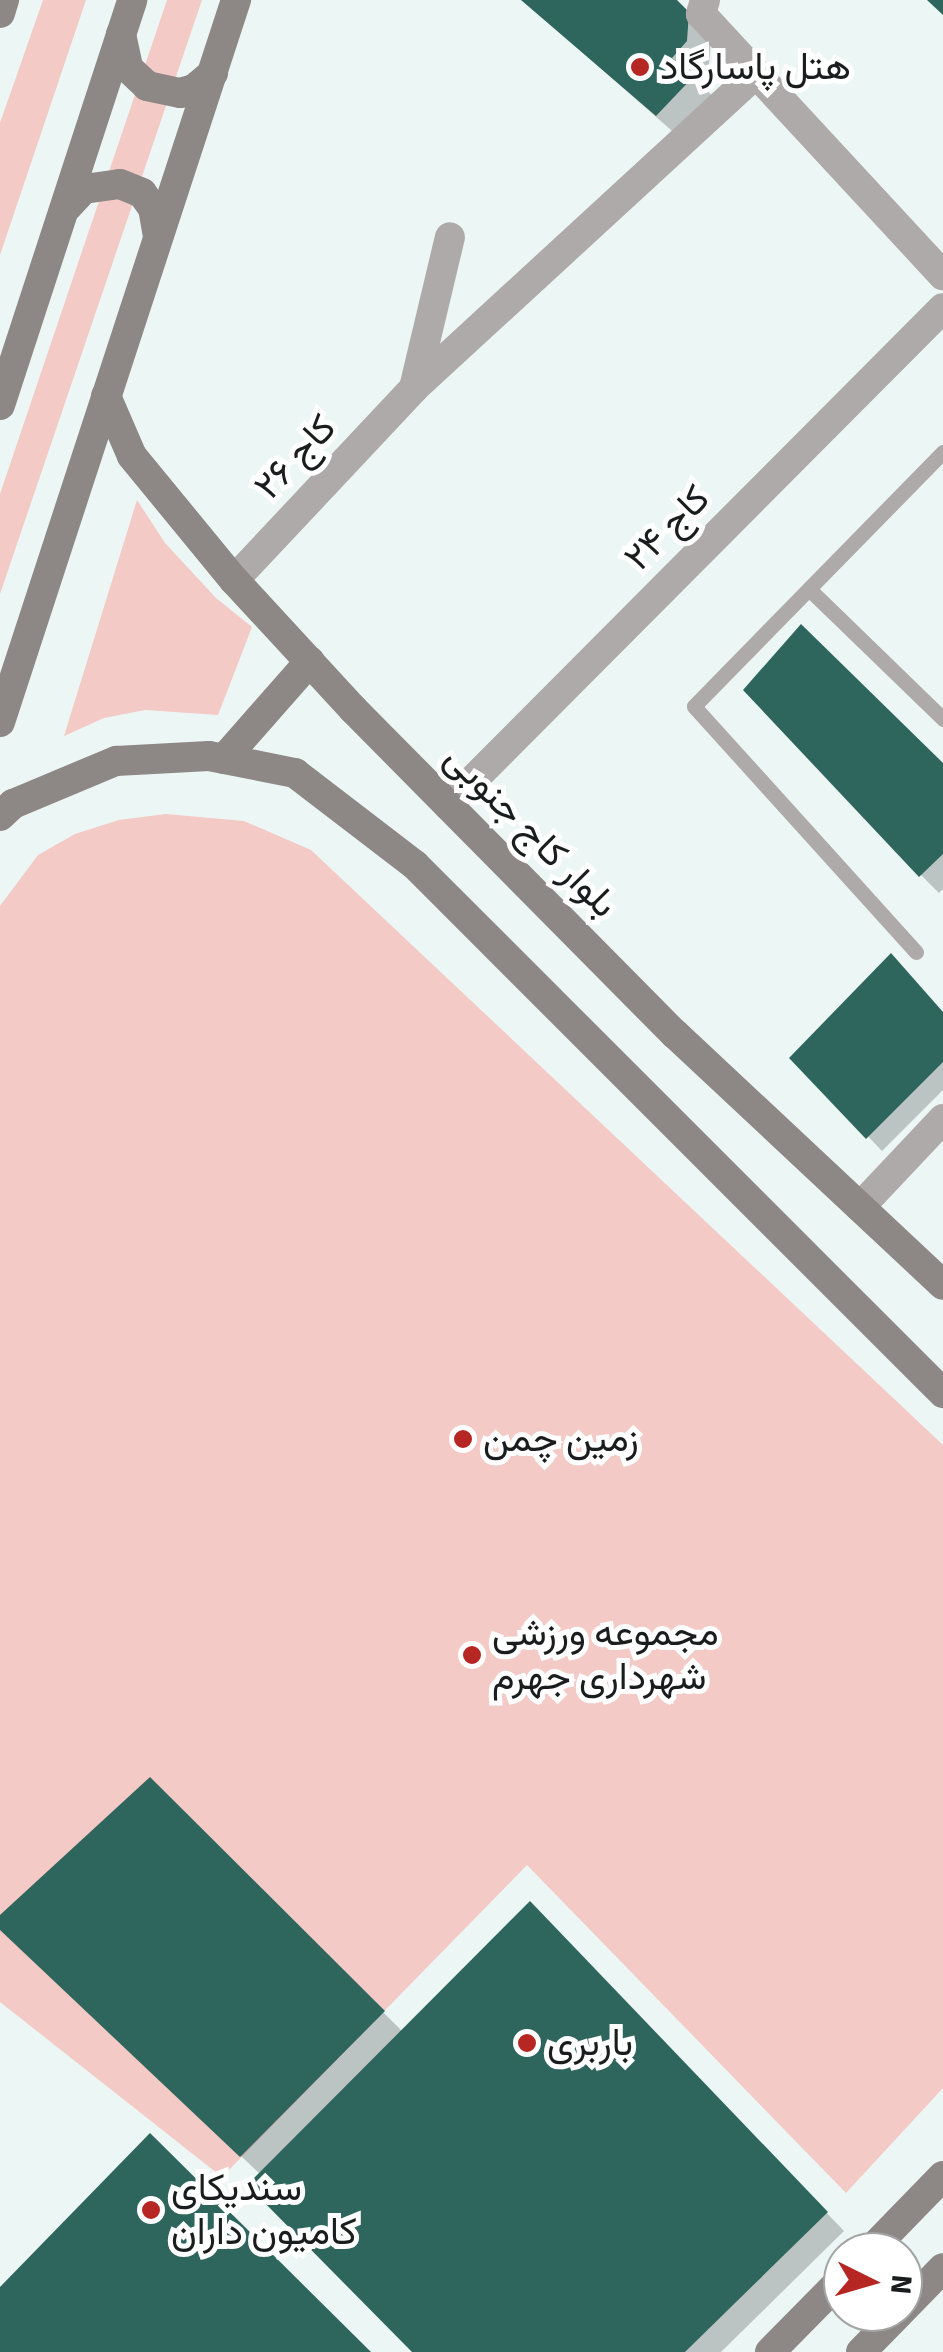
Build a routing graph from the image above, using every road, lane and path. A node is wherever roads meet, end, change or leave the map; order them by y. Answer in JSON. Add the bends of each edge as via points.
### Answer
{"nodes":[{"id":1,"x":4,"y":0,"type":"edge"},
{"id":2,"x":132,"y":0,"type":"edge"},
{"id":3,"x":236,"y":0,"type":"edge"},
{"id":4,"x":705,"y":0,"type":"edge"},
{"id":5,"x":0,"y":12,"type":"edge"},
{"id":6,"x":121,"y":34,"type":"junction"},
{"id":7,"x":213,"y":72,"type":"junction"},
{"id":8,"x":756,"y":73,"type":"junction"},
{"id":9,"x":66,"y":208,"type":"junction"},
{"id":10,"x":450,"y":237,"type":"dead end"},
{"id":11,"x":158,"y":240,"type":"junction"},
{"id":12,"x":943,"y":275,"type":"edge"},
{"id":13,"x":943,"y":308,"type":"edge"},
{"id":14,"x":414,"y":388,"type":"junction"},
{"id":15,"x":106,"y":396,"type":"junction"},
{"id":16,"x":0,"y":405,"type":"edge"},
{"id":17,"x":943,"y":452,"type":"edge"},
{"id":18,"x":234,"y":580,"type":"junction"},
{"id":19,"x":809,"y":589,"type":"junction"},
{"id":20,"x":310,"y":662,"type":"junction"},
{"id":21,"x":943,"y":718,"type":"edge"},
{"id":22,"x":0,"y":722,"type":"edge"},
{"id":23,"x":224,"y":759,"type":"junction"},
{"id":24,"x":448,"y":805,"type":"junction"},
{"id":25,"x":0,"y":816,"type":"edge"},
{"id":26,"x":916,"y":952,"type":"dead end"},
{"id":27,"x":943,"y":1119,"type":"edge"},
{"id":28,"x":860,"y":1207,"type":"junction"},
{"id":29,"x":943,"y":1285,"type":"edge"},
{"id":30,"x":943,"y":1393,"type":"edge"},
{"id":31,"x":943,"y":2176,"type":"edge"},
{"id":32,"x":888,"y":2232,"type":"edge"},
{"id":33,"x":943,"y":2268,"type":"edge"},
{"id":34,"x":923,"y":2288,"type":"edge"},
{"id":35,"x":823,"y":2298,"type":"edge"},
{"id":36,"x":880,"y":2332,"type":"edge"},
{"id":37,"x":770,"y":2352,"type":"edge"},
{"id":38,"x":860,"y":2352,"type":"edge"}],
"edges":[{"from":1,"to":5,"type":"main road"},
{"from":2,"to":6,"type":"main road"},
{"from":3,"to":7,"type":"main road"},
{"from":4,"to":8,"type":"street","via":[[701,14]]},
{"from":6,"to":7,"type":"main road","via":[[128,68],[147,86],[180,93]]},
{"from":6,"to":9,"type":"main road"},
{"from":7,"to":11,"type":"main road"},
{"from":8,"to":12,"type":"street"},
{"from":8,"to":14,"type":"street","name":"کاج ۲۶"},
{"from":9,"to":11,"type":"main road","via":[[84,189],[120,184],[142,192],[153,208]]},
{"from":9,"to":16,"type":"main road"},
{"from":10,"to":14,"type":"street"},
{"from":11,"to":15,"type":"main road"},
{"from":13,"to":24,"type":"street","name":"کاج ۲۴"},
{"from":14,"to":18,"type":"street","name":"کاج ۲۶"},
{"from":15,"to":18,"type":"main road","name":"بلوار کاج جنوبی","via":[[132,456]]},
{"from":15,"to":22,"type":"main road"},
{"from":17,"to":19,"type":"lane"},
{"from":18,"to":20,"type":"main road","name":"بلوار کاج جنوبی"},
{"from":19,"to":21,"type":"lane"},
{"from":19,"to":26,"type":"lane","via":[[694,706]]},
{"from":20,"to":23,"type":"main road"},
{"from":20,"to":24,"type":"main road","name":"بلوار کاج جنوبی"},
{"from":23,"to":25,"type":"main road","via":[[116,761],[13,804]]},
{"from":23,"to":30,"type":"main road","via":[[295,773],[416,865]]},
{"from":24,"to":28,"type":"main road","name":"بلوار کاج جنوبی","via":[[675,1034]]},
{"from":27,"to":28,"type":"street"},
{"from":28,"to":29,"type":"main road","name":"بلوار کاج جنوبی"},
{"from":31,"to":32,"type":"main road"},
{"from":33,"to":34,"type":"main road"},
{"from":35,"to":37,"type":"main road"},
{"from":36,"to":38,"type":"main road"}]}
